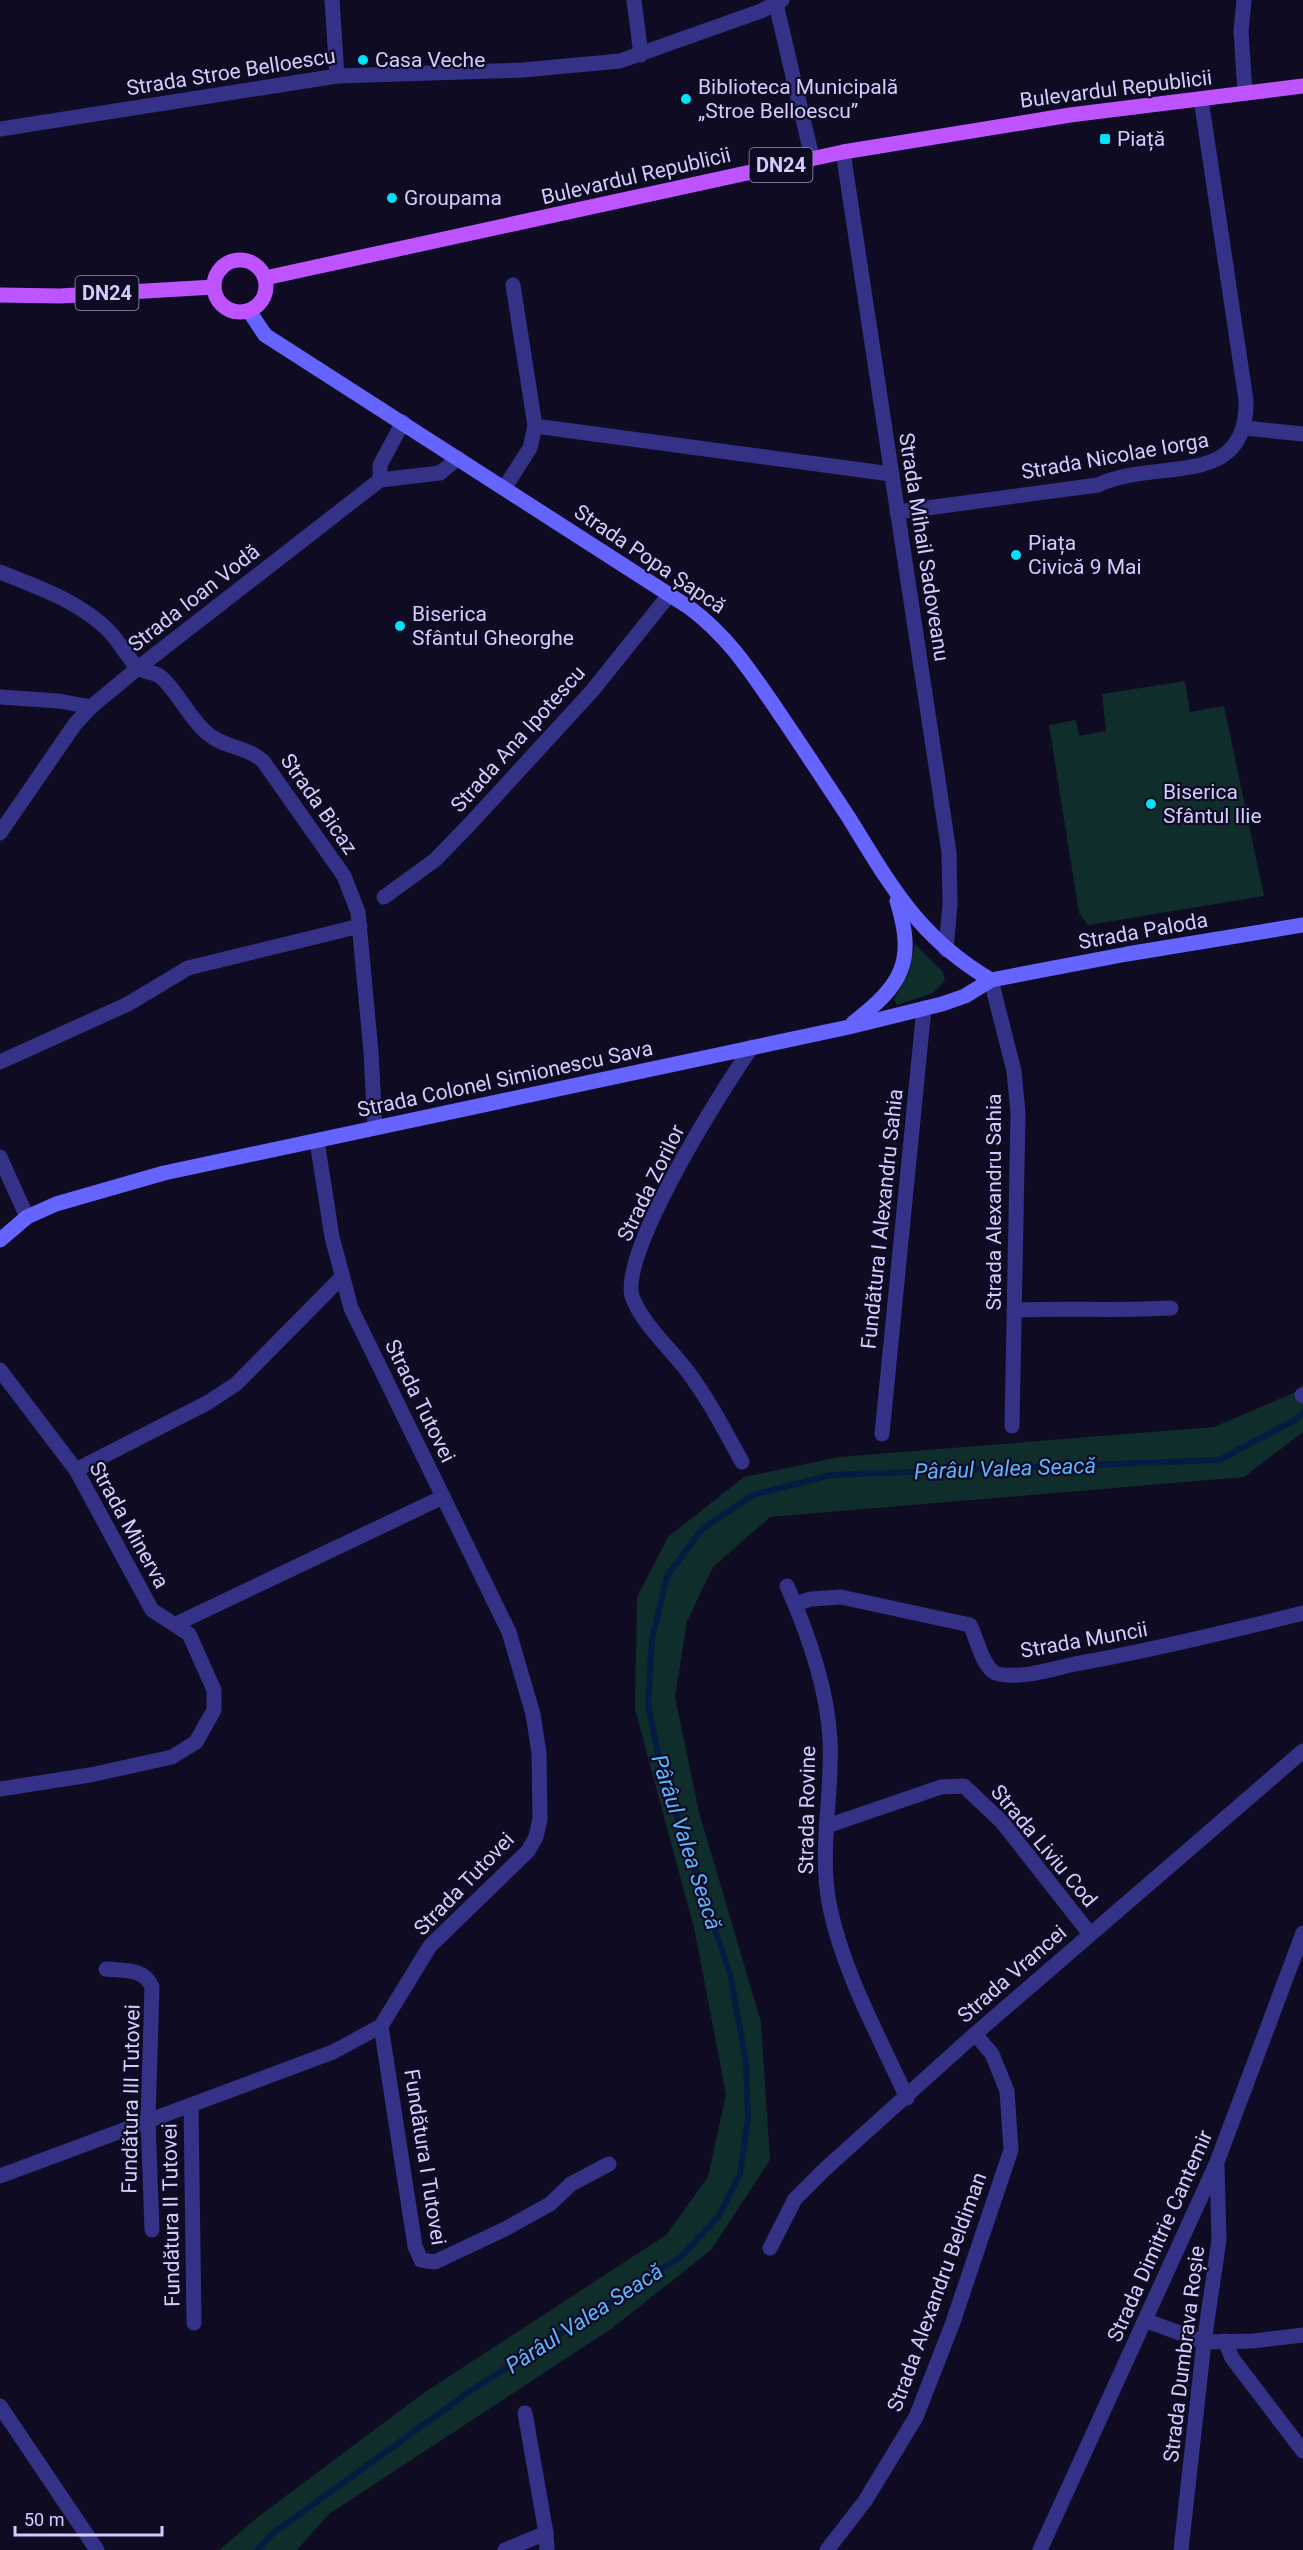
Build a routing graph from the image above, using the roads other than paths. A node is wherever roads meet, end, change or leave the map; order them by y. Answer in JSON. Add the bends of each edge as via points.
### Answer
{"nodes":[{"id":1,"x":332,"y":0,"type":"edge"},
{"id":2,"x":634,"y":0,"type":"edge"},
{"id":3,"x":1244,"y":0,"type":"edge"},
{"id":4,"x":779,"y":2,"type":"edge"},
{"id":5,"x":641,"y":55,"type":"junction"},
{"id":6,"x":337,"y":76,"type":"junction"},
{"id":7,"x":1303,"y":86,"type":"edge"},
{"id":8,"x":1245,"y":93,"type":"junction"},
{"id":9,"x":1201,"y":99,"type":"junction"},
{"id":10,"x":0,"y":129,"type":"edge"},
{"id":11,"x":843,"y":152,"type":"junction"},
{"id":12,"x":812,"y":158,"type":"junction"},
{"id":13,"x":265,"y":278,"type":"junction"},
{"id":14,"x":513,"y":285,"type":"dead end"},
{"id":15,"x":214,"y":287,"type":"junction"},
{"id":16,"x":0,"y":295,"type":"edge"},
{"id":17,"x":249,"y":311,"type":"junction"},
{"id":18,"x":403,"y":422,"type":"junction"},
{"id":19,"x":535,"y":426,"type":"junction"},
{"id":20,"x":1245,"y":428,"type":"junction"},
{"id":21,"x":1303,"y":434,"type":"edge"},
{"id":22,"x":458,"y":458,"type":"junction"},
{"id":23,"x":891,"y":474,"type":"junction"},
{"id":24,"x":380,"y":480,"type":"junction"},
{"id":25,"x":505,"y":487,"type":"junction"},
{"id":26,"x":897,"y":512,"type":"junction"},
{"id":27,"x":0,"y":572,"type":"edge"},
{"id":28,"x":669,"y":595,"type":"junction"},
{"id":29,"x":138,"y":668,"type":"junction"},
{"id":30,"x":0,"y":698,"type":"edge"},
{"id":31,"x":91,"y":707,"type":"junction"},
{"id":32,"x":0,"y":833,"type":"edge"},
{"id":33,"x":894,"y":891,"type":"junction"},
{"id":34,"x":384,"y":897,"type":"dead end"},
{"id":35,"x":1303,"y":925,"type":"edge"},
{"id":36,"x":360,"y":926,"type":"junction"},
{"id":37,"x":946,"y":950,"type":"junction"},
{"id":38,"x":991,"y":980,"type":"junction"},
{"id":39,"x":924,"y":1008,"type":"junction"},
{"id":40,"x":849,"y":1027,"type":"junction"},
{"id":41,"x":752,"y":1047,"type":"junction"},
{"id":42,"x":0,"y":1062,"type":"edge"},
{"id":43,"x":375,"y":1128,"type":"junction"},
{"id":44,"x":317,"y":1141,"type":"junction"},
{"id":45,"x":0,"y":1157,"type":"edge"},
{"id":46,"x":27,"y":1217,"type":"junction"},
{"id":47,"x":0,"y":1240,"type":"edge"},
{"id":48,"x":341,"y":1278,"type":"junction"},
{"id":49,"x":1171,"y":1308,"type":"dead end"},
{"id":50,"x":1014,"y":1310,"type":"junction"},
{"id":51,"x":0,"y":1370,"type":"edge"},
{"id":52,"x":1012,"y":1426,"type":"dead end"},
{"id":53,"x":882,"y":1434,"type":"dead end"},
{"id":54,"x":742,"y":1462,"type":"dead end"},
{"id":55,"x":76,"y":1470,"type":"junction"},
{"id":56,"x":443,"y":1497,"type":"junction"},
{"id":57,"x":787,"y":1586,"type":"dead end"},
{"id":58,"x":795,"y":1604,"type":"junction"},
{"id":59,"x":1303,"y":1613,"type":"edge"},
{"id":60,"x":176,"y":1624,"type":"junction"},
{"id":61,"x":1303,"y":1750,"type":"edge"},
{"id":62,"x":0,"y":1789,"type":"edge"},
{"id":63,"x":827,"y":1826,"type":"junction"},
{"id":64,"x":1303,"y":1933,"type":"edge"},
{"id":65,"x":1090,"y":1934,"type":"junction"},
{"id":66,"x":106,"y":1969,"type":"dead end"},
{"id":67,"x":381,"y":2026,"type":"junction"},
{"id":68,"x":975,"y":2034,"type":"junction"},
{"id":69,"x":907,"y":2098,"type":"junction"},
{"id":70,"x":191,"y":2106,"type":"junction"},
{"id":71,"x":148,"y":2120,"type":"junction"},
{"id":72,"x":1217,"y":2162,"type":"junction"},
{"id":73,"x":609,"y":2164,"type":"dead end"},
{"id":74,"x":0,"y":2175,"type":"edge"},
{"id":75,"x":152,"y":2230,"type":"dead end"},
{"id":76,"x":770,"y":2248,"type":"dead end"},
{"id":77,"x":1146,"y":2321,"type":"junction"},
{"id":78,"x":194,"y":2323,"type":"dead end"},
{"id":79,"x":1303,"y":2335,"type":"edge"},
{"id":80,"x":1225,"y":2341,"type":"junction"},
{"id":81,"x":1204,"y":2342,"type":"junction"},
{"id":82,"x":0,"y":2406,"type":"edge"},
{"id":83,"x":525,"y":2413,"type":"dead end"},
{"id":84,"x":1303,"y":2451,"type":"edge"},
{"id":85,"x":546,"y":2533,"type":"junction"},
{"id":86,"x":98,"y":2550,"type":"edge"},
{"id":87,"x":505,"y":2550,"type":"edge"},
{"id":88,"x":547,"y":2550,"type":"edge"},
{"id":89,"x":827,"y":2550,"type":"edge"},
{"id":90,"x":1040,"y":2550,"type":"edge"},
{"id":91,"x":1181,"y":2550,"type":"edge"}],
"edges":[{"from":1,"to":6,"type":"street"},
{"from":2,"to":5,"type":"street"},
{"from":3,"to":8,"type":"street","via":[[1241,31]]},
{"from":4,"to":5,"type":"street","name":"Strada Stroe Belloescu"},
{"from":4,"to":12,"type":"street"},
{"from":5,"to":6,"type":"street","name":"Strada Stroe Belloescu","via":[[592,65]]},
{"from":6,"to":10,"type":"street","name":"Strada Stroe Belloescu"},
{"from":7,"to":8,"type":"main road","name":"Bulevardul Republicii","number":"DN24"},
{"from":8,"to":9,"type":"main road","name":"Bulevardul Republicii","number":"DN24"},
{"from":9,"to":11,"type":"main road","name":"Bulevardul Republicii","number":"DN24","via":[[1070,115]]},
{"from":9,"to":20,"type":"street","via":[[1242,367]]},
{"from":11,"to":12,"type":"main road","name":"Bulevardul Republicii","number":"DN24"},
{"from":11,"to":23,"type":"street","name":"Strada Mihail Sadoveanu"},
{"from":12,"to":13,"type":"main road","name":"Bulevardul Republicii","number":"DN24"},
{"from":13,"to":15,"type":"main road","via":[[248,261],[231,261],[218,271]]},
{"from":13,"to":17,"type":"main road","via":[[262,302]]},
{"from":14,"to":19,"type":"street"},
{"from":15,"to":16,"type":"main road","number":"DN24","via":[[60,296]]},
{"from":15,"to":17,"type":"main road","via":[[225,308],[240,313]]},
{"from":17,"to":18,"type":"main road","name":"Strada Popa Șapcă","via":[[265,335]]},
{"from":18,"to":22,"type":"main road","name":"Strada Popa Șapcă"},
{"from":18,"to":24,"type":"street","via":[[383,457]]},
{"from":19,"to":23,"type":"street"},
{"from":19,"to":25,"type":"street","via":[[530,448]]},
{"from":20,"to":21,"type":"street"},
{"from":20,"to":26,"type":"street","name":"Strada Nicolae Iorga","via":[[1228,454],[1212,463],[1116,476],[1098,484]]},
{"from":22,"to":24,"type":"street","via":[[440,473]]},
{"from":22,"to":25,"type":"main road","name":"Strada Popa Șapcă"},
{"from":23,"to":26,"type":"street","name":"Strada Mihail Sadoveanu"},
{"from":24,"to":29,"type":"street","name":"Strada Ioan Vodă"},
{"from":25,"to":28,"type":"main road","name":"Strada Popa Șapcă"},
{"from":26,"to":37,"type":"street","name":"Strada Mihail Sadoveanu","via":[[949,852]]},
{"from":27,"to":29,"type":"street","name":"Strada Bicaz","via":[[74,604],[117,640]]},
{"from":28,"to":33,"type":"main road","name":"Strada Popa Șapcă","via":[[719,631],[739,655]]},
{"from":28,"to":34,"type":"street","name":"Strada Ana Ipotescu","via":[[592,691],[469,825],[435,860]]},
{"from":29,"to":31,"type":"street","name":"Strada Ioan Vodă"},
{"from":29,"to":36,"type":"street","name":"Strada Bicaz","via":[[159,675],[205,732],[263,761],[344,876]]},
{"from":30,"to":31,"type":"street"},
{"from":31,"to":32,"type":"street","name":"Strada Ioan Vodă"},
{"from":33,"to":37,"type":"main road","name":"Strada Popa Șapcă"},
{"from":33,"to":40,"type":"main road","via":[[907,948],[900,975],[888,993]]},
{"from":35,"to":38,"type":"main road","name":"Strada Paloda"},
{"from":36,"to":42,"type":"street","via":[[188,968],[128,1004]]},
{"from":36,"to":43,"type":"street","name":"Strada Bicaz"},
{"from":37,"to":38,"type":"main road","name":"Strada Popa Șapcă"},
{"from":38,"to":39,"type":"main road","name":"Strada Colonel Simionescu Sava","via":[[965,996]]},
{"from":38,"to":50,"type":"street","name":"Strada Alexandru Sahia","via":[[1014,1071],[1018,1113]]},
{"from":39,"to":40,"type":"main road","name":"Strada Colonel Simionescu Sava"},
{"from":39,"to":53,"type":"street","name":"Fundătura I Alexandru Sahia"},
{"from":40,"to":41,"type":"main road","name":"Strada Colonel Simionescu Sava"},
{"from":41,"to":43,"type":"main road","name":"Strada Colonel Simionescu Sava"},
{"from":41,"to":54,"type":"street","name":"Strada Zorilor","via":[[726,1084],[666,1191],[634,1270],[632,1297],[716,1413]]},
{"from":43,"to":44,"type":"main road","name":"Strada Colonel Simionescu Sava"},
{"from":44,"to":46,"type":"main road","name":"Strada Colonel Simionescu Sava","via":[[106,1188]]},
{"from":44,"to":48,"type":"street","name":"Strada Tutovei"},
{"from":45,"to":46,"type":"street"},
{"from":46,"to":47,"type":"main road","name":"Strada Colonel Simionescu Sava"},
{"from":48,"to":55,"type":"street","via":[[236,1384],[207,1403]]},
{"from":48,"to":56,"type":"street","name":"Strada Tutovei","via":[[351,1308]]},
{"from":49,"to":50,"type":"street"},
{"from":50,"to":52,"type":"street","name":"Strada Alexandru Sahia"},
{"from":51,"to":55,"type":"street","name":"Strada Minerva"},
{"from":55,"to":60,"type":"street","name":"Strada Minerva","via":[[152,1610]]},
{"from":56,"to":60,"type":"street"},
{"from":56,"to":67,"type":"street","name":"Strada Tutovei","via":[[509,1632],[523,1674],[539,1753],[540,1819],[528,1851],[430,1946]]},
{"from":57,"to":58,"type":"street","name":"Strada Rovine"},
{"from":58,"to":59,"type":"street","name":"Strada Muncii","via":[[841,1596],[970,1624],[985,1665],[997,1674],[1024,1674],[1174,1646]]},
{"from":58,"to":63,"type":"street","name":"Strada Rovine","via":[[820,1683],[830,1738]]},
{"from":60,"to":62,"type":"street","name":"Strada Minerva","via":[[189,1634],[214,1690],[214,1710],[196,1742],[172,1757]]},
{"from":61,"to":65,"type":"street","name":"Strada Vrancei"},
{"from":63,"to":65,"type":"street","name":"Strada Liviu Cod","via":[[941,1787],[964,1786],[1002,1822]]},
{"from":63,"to":69,"type":"street","name":"Strada Rovine","via":[[824,1857],[830,1907],[846,1962]]},
{"from":64,"to":72,"type":"street","name":"Strada Dimitrie Cantemir"},
{"from":65,"to":68,"type":"street","name":"Strada Vrancei"},
{"from":66,"to":71,"type":"street","name":"Fundătura III Tutovei","via":[[138,1972],[152,1987]]},
{"from":67,"to":70,"type":"street","via":[[333,2052]]},
{"from":67,"to":73,"type":"street","name":"Fundătura I Tutovei","via":[[415,2246],[421,2260],[435,2262],[505,2229],[550,2204],[571,2184]]},
{"from":68,"to":69,"type":"street","name":"Strada Vrancei"},
{"from":68,"to":89,"type":"street","name":"Strada Alexandru Beldiman","via":[[992,2054],[1007,2091],[1011,2150],[952,2325],[916,2417],[865,2501]]},
{"from":69,"to":76,"type":"street","name":"Strada Vrancei","via":[[795,2199]]},
{"from":70,"to":71,"type":"street"},
{"from":70,"to":78,"type":"street","name":"Fundătura II Tutovei"},
{"from":71,"to":74,"type":"street"},
{"from":71,"to":75,"type":"street","name":"Fundătura III Tutovei"},
{"from":72,"to":77,"type":"street","name":"Strada Dimitrie Cantemir"},
{"from":72,"to":81,"type":"street","name":"Strada Dumbrava Roșie","via":[[1219,2241]]},
{"from":77,"to":81,"type":"street"},
{"from":77,"to":90,"type":"street","name":"Strada Dimitrie Cantemir"},
{"from":79,"to":80,"type":"street"},
{"from":80,"to":81,"type":"street"},
{"from":80,"to":84,"type":"street","via":[[1232,2358]]},
{"from":81,"to":91,"type":"street","name":"Strada Dumbrava Roșie"},
{"from":82,"to":86,"type":"street"},
{"from":83,"to":85,"type":"street"},
{"from":85,"to":87,"type":"street"},
{"from":85,"to":88,"type":"street"}]}
